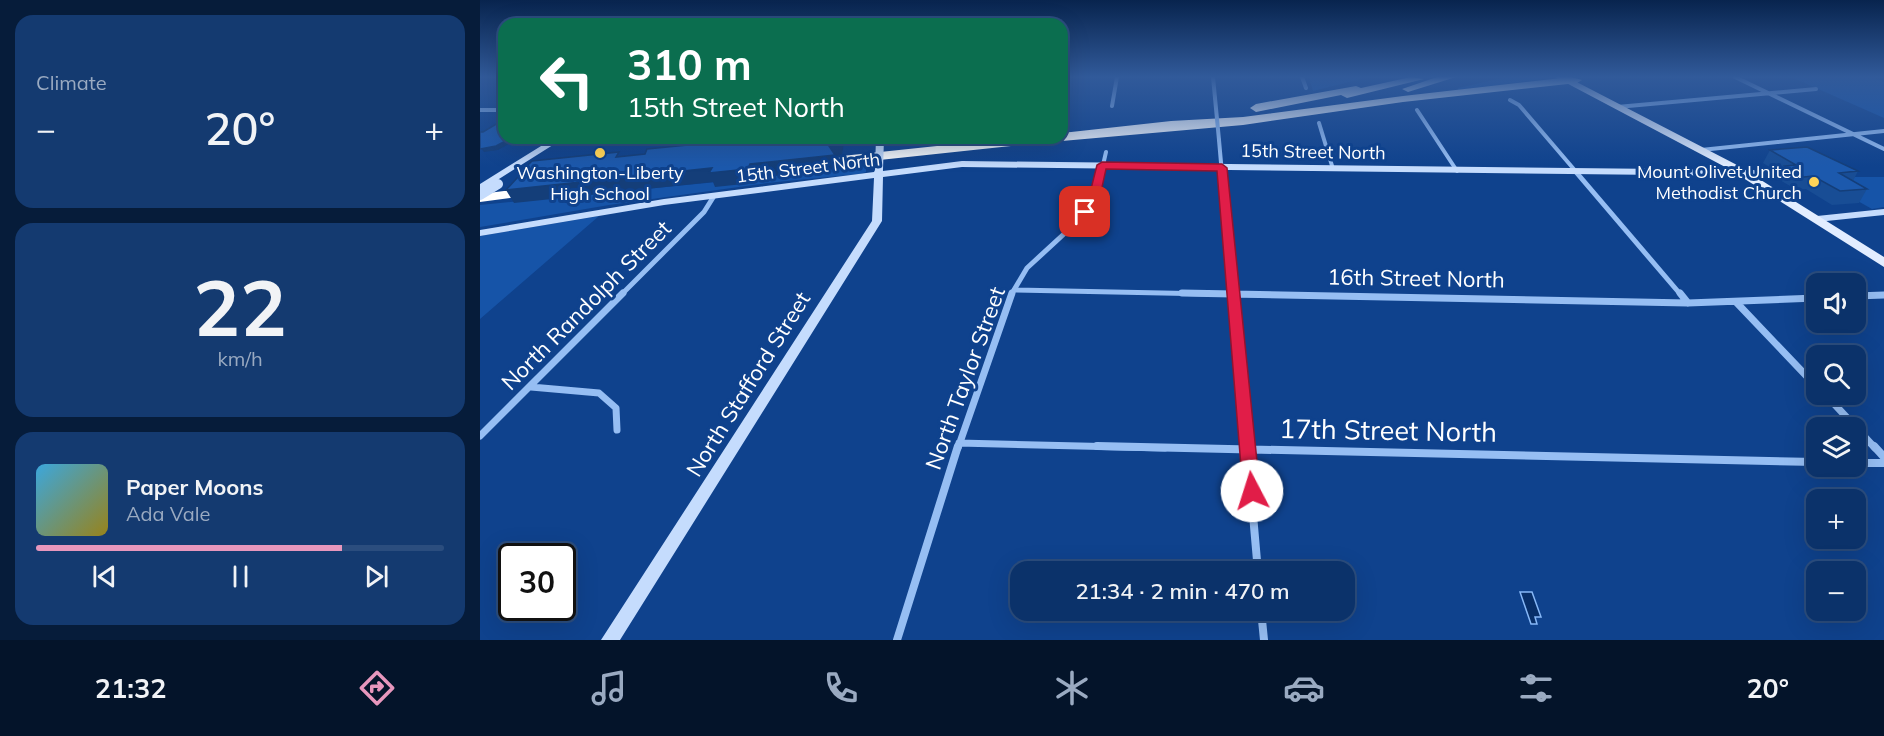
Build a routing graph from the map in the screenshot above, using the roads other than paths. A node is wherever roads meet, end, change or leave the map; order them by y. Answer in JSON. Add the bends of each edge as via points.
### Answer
{"nodes":[{"id":1,"x":1216,"y":107,"type":"edge"},
{"id":2,"x":1261,"y":107,"type":"edge"},
{"id":3,"x":1265,"y":107,"type":"edge"},
{"id":4,"x":1316,"y":107,"type":"edge"},
{"id":5,"x":1345,"y":107,"type":"edge"},
{"id":6,"x":1520,"y":107,"type":"edge"},
{"id":7,"x":1623,"y":107,"type":"edge"},
{"id":8,"x":1796,"y":107,"type":"edge"},
{"id":9,"x":480,"y":110,"type":"edge"},
{"id":10,"x":498,"y":110,"type":"edge"},
{"id":11,"x":1243,"y":110,"type":"junction"},
{"id":12,"x":1417,"y":110,"type":"dead end"},
{"id":13,"x":1319,"y":123,"type":"dead end"},
{"id":14,"x":1159,"y":126,"type":"junction"},
{"id":15,"x":1068,"y":128,"type":"edge"},
{"id":16,"x":1884,"y":131,"type":"edge"},
{"id":17,"x":1854,"y":134,"type":"junction"},
{"id":18,"x":1068,"y":136,"type":"edge"},
{"id":19,"x":551,"y":144,"type":"edge"},
{"id":20,"x":557,"y":144,"type":"edge"},
{"id":21,"x":880,"y":144,"type":"edge"},
{"id":22,"x":931,"y":144,"type":"edge"},
{"id":23,"x":980,"y":144,"type":"edge"},
{"id":24,"x":1884,"y":149,"type":"edge"},
{"id":25,"x":1705,"y":150,"type":"junction"},
{"id":26,"x":1106,"y":152,"type":"dead end"},
{"id":27,"x":1102,"y":165,"type":"junction"},
{"id":28,"x":518,"y":167,"type":"junction"},
{"id":29,"x":1222,"y":168,"type":"junction"},
{"id":30,"x":1333,"y":169,"type":"junction"},
{"id":31,"x":1457,"y":171,"type":"junction"},
{"id":32,"x":878,"y":172,"type":"junction"},
{"id":33,"x":1577,"y":173,"type":"junction"},
{"id":34,"x":1749,"y":174,"type":"junction"},
{"id":35,"x":480,"y":189,"type":"edge"},
{"id":36,"x":480,"y":196,"type":"edge"},
{"id":37,"x":714,"y":196,"type":"junction"},
{"id":38,"x":1884,"y":212,"type":"edge"},
{"id":39,"x":1822,"y":219,"type":"junction"},
{"id":40,"x":480,"y":233,"type":"edge"},
{"id":41,"x":1884,"y":255,"type":"edge"},
{"id":42,"x":1884,"y":263,"type":"edge"},
{"id":43,"x":1014,"y":290,"type":"junction"},
{"id":44,"x":1233,"y":294,"type":"junction"},
{"id":45,"x":1884,"y":295,"type":"edge"},
{"id":46,"x":1866,"y":296,"type":"edge"},
{"id":47,"x":1806,"y":298,"type":"edge"},
{"id":48,"x":1736,"y":302,"type":"junction"},
{"id":49,"x":1688,"y":303,"type":"junction"},
{"id":50,"x":1806,"y":376,"type":"edge"},
{"id":51,"x":531,"y":387,"type":"junction"},
{"id":52,"x":1835,"y":405,"type":"edge"},
{"id":53,"x":617,"y":430,"type":"dead end"},
{"id":54,"x":480,"y":436,"type":"edge"},
{"id":55,"x":959,"y":443,"type":"junction"},
{"id":56,"x":1248,"y":451,"type":"junction"},
{"id":57,"x":1884,"y":457,"type":"edge"},
{"id":58,"x":1806,"y":462,"type":"edge"},
{"id":59,"x":1866,"y":463,"type":"edge"},
{"id":60,"x":1884,"y":463,"type":"edge"},
{"id":61,"x":1257,"y":561,"type":"edge"},
{"id":62,"x":1262,"y":621,"type":"edge"},
{"id":63,"x":610,"y":640,"type":"edge"},
{"id":64,"x":897,"y":640,"type":"edge"},
{"id":65,"x":1264,"y":640,"type":"edge"}],
"edges":[{"from":1,"to":29,"type":"street","bridge":true},
{"from":2,"to":11,"type":"highway"},
{"from":3,"to":11,"type":"highway"},
{"from":4,"to":14,"type":"highway"},
{"from":5,"to":14,"type":"highway","via":[[1243,121]]},
{"from":6,"to":33,"type":"street"},
{"from":7,"to":25,"type":"main road"},
{"from":8,"to":17,"type":"street"},
{"from":9,"to":10,"type":"street"},
{"from":11,"to":15,"type":"highway"},
{"from":12,"to":31,"type":"street"},
{"from":13,"to":30,"type":"street"},
{"from":14,"to":18,"type":"highway"},
{"from":16,"to":17,"type":"street"},
{"from":17,"to":24,"type":"street"},
{"from":17,"to":25,"type":"street"},
{"from":19,"to":28,"type":"street"},
{"from":20,"to":28,"type":"street"},
{"from":21,"to":32,"type":"street","name":"North Stafford Street","bridge":true},
{"from":22,"to":23,"type":"highway","via":[[842,156]]},
{"from":25,"to":34,"type":"main road"},
{"from":26,"to":27,"type":"street","name":"North Taylor Street"},
{"from":27,"to":29,"type":"street","name":"15th Street North"},
{"from":27,"to":32,"type":"street","name":"15th Street North","via":[[962,164]]},
{"from":27,"to":43,"type":"street","name":"North Taylor Street","via":[[1094,201],[1035,260]]},
{"from":28,"to":35,"type":"street"},
{"from":28,"to":36,"type":"street","bridge":true},
{"from":29,"to":30,"type":"street","name":"15th Street North"},
{"from":29,"to":44,"type":"street"},
{"from":30,"to":31,"type":"street","name":"15th Street North"},
{"from":31,"to":33,"type":"street","name":"15th Street North"},
{"from":32,"to":37,"type":"street","name":"15th Street North"},
{"from":32,"to":63,"type":"street","name":"North Stafford Street","via":[[876,221]]},
{"from":33,"to":34,"type":"street","name":"15th Street North"},
{"from":33,"to":49,"type":"street"},
{"from":34,"to":39,"type":"main road"},
{"from":35,"to":36,"type":"highway","via":[[526,189]]},
{"from":37,"to":40,"type":"street","name":"15th Street North"},
{"from":37,"to":51,"type":"street","name":"North Randolph Street","via":[[704,212]]},
{"from":38,"to":39,"type":"street"},
{"from":39,"to":41,"type":"main road"},
{"from":39,"to":42,"type":"main road"},
{"from":43,"to":44,"type":"street","name":"16th Street North"},
{"from":43,"to":55,"type":"street","name":"North Taylor Street"},
{"from":44,"to":49,"type":"street","name":"16th Street North"},
{"from":44,"to":56,"type":"street"},
{"from":45,"to":46,"type":"street"},
{"from":47,"to":48,"type":"street","name":"16th Street North"},
{"from":48,"to":49,"type":"street","name":"16th Street North"},
{"from":48,"to":50,"type":"street"},
{"from":51,"to":53,"type":"street","via":[[599,393],[616,408]]},
{"from":51,"to":54,"type":"street","name":"North Randolph Street"},
{"from":52,"to":57,"type":"street"},
{"from":55,"to":56,"type":"street","name":"17th Street North"},
{"from":55,"to":64,"type":"street","name":"North Taylor Street"},
{"from":56,"to":58,"type":"street","name":"17th Street North"},
{"from":56,"to":61,"type":"street"},
{"from":59,"to":60,"type":"street"},
{"from":62,"to":65,"type":"street"}]}
